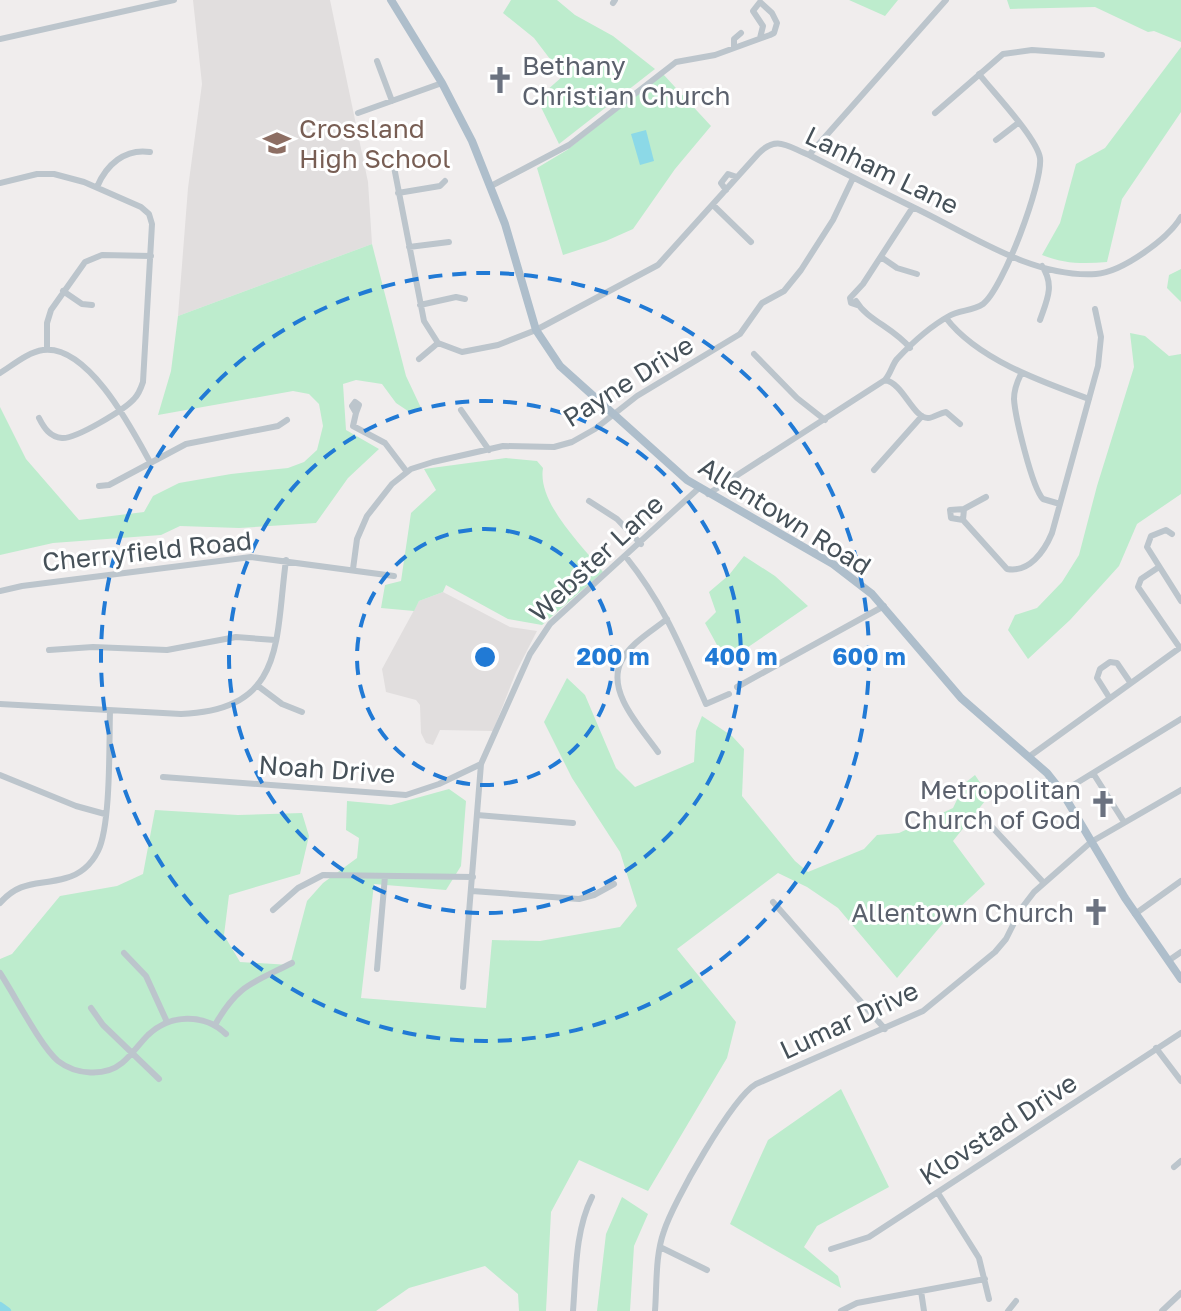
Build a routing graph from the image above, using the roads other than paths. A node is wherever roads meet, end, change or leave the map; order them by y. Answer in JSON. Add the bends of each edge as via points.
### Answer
{"nodes":[{"id":1,"x":174,"y":0,"type":"edge"},
{"id":2,"x":391,"y":0,"type":"edge"},
{"id":3,"x":946,"y":0,"type":"edge"},
{"id":4,"x":741,"y":33,"type":"dead end"},
{"id":5,"x":760,"y":38,"type":"junction"},
{"id":6,"x":0,"y":39,"type":"edge"},
{"id":7,"x":735,"y":46,"type":"junction"},
{"id":8,"x":1102,"y":55,"type":"dead end"},
{"id":9,"x":738,"y":58,"type":"dead end"},
{"id":10,"x":377,"y":61,"type":"dead end"},
{"id":11,"x":979,"y":74,"type":"junction"},
{"id":12,"x":442,"y":83,"type":"junction"},
{"id":13,"x":392,"y":101,"type":"junction"},
{"id":14,"x":358,"y":113,"type":"dead end"},
{"id":15,"x":935,"y":113,"type":"dead end"},
{"id":16,"x":1018,"y":123,"type":"junction"},
{"id":17,"x":996,"y":140,"type":"dead end"},
{"id":18,"x":150,"y":152,"type":"dead end"},
{"id":19,"x":809,"y":155,"type":"junction"},
{"id":20,"x":396,"y":159,"type":"dead end"},
{"id":21,"x":853,"y":178,"type":"junction"},
{"id":22,"x":445,"y":181,"type":"dead end"},
{"id":23,"x":0,"y":183,"type":"edge"},
{"id":24,"x":491,"y":186,"type":"junction"},
{"id":25,"x":97,"y":187,"type":"junction"},
{"id":26,"x":398,"y":193,"type":"junction"},
{"id":27,"x":713,"y":205,"type":"junction"},
{"id":28,"x":913,"y":207,"type":"junction"},
{"id":29,"x":1181,"y":217,"type":"edge"},
{"id":30,"x":449,"y":242,"type":"dead end"},
{"id":31,"x":751,"y":242,"type":"dead end"},
{"id":32,"x":409,"y":247,"type":"junction"},
{"id":33,"x":151,"y":256,"type":"junction"},
{"id":34,"x":1012,"y":256,"type":"junction"},
{"id":35,"x":881,"y":257,"type":"junction"},
{"id":36,"x":1044,"y":267,"type":"junction"},
{"id":37,"x":917,"y":274,"type":"dead end"},
{"id":38,"x":63,"y":291,"type":"junction"},
{"id":39,"x":465,"y":299,"type":"dead end"},
{"id":40,"x":92,"y":305,"type":"dead end"},
{"id":41,"x":420,"y":305,"type":"junction"},
{"id":42,"x":1095,"y":309,"type":"dead end"},
{"id":43,"x":946,"y":318,"type":"junction"},
{"id":44,"x":1040,"y":320,"type":"dead end"},
{"id":45,"x":536,"y":330,"type":"junction"},
{"id":46,"x":438,"y":343,"type":"junction"},
{"id":47,"x":910,"y":348,"type":"junction"},
{"id":48,"x":47,"y":349,"type":"junction"},
{"id":49,"x":754,"y":354,"type":"dead end"},
{"id":50,"x":419,"y":359,"type":"dead end"},
{"id":51,"x":0,"y":373,"type":"edge"},
{"id":52,"x":1021,"y":374,"type":"junction"},
{"id":53,"x":885,"y":380,"type":"junction"},
{"id":54,"x":1089,"y":399,"type":"junction"},
{"id":55,"x":360,"y":401,"type":"dead end"},
{"id":56,"x":120,"y":410,"type":"junction"},
{"id":57,"x":461,"y":410,"type":"dead end"},
{"id":58,"x":611,"y":414,"type":"junction"},
{"id":59,"x":922,"y":416,"type":"junction"},
{"id":60,"x":39,"y":418,"type":"dead end"},
{"id":61,"x":287,"y":420,"type":"dead end"},
{"id":62,"x":825,"y":420,"type":"junction"},
{"id":63,"x":960,"y":424,"type":"dead end"},
{"id":64,"x":489,"y":450,"type":"junction"},
{"id":65,"x":150,"y":462,"type":"junction"},
{"id":66,"x":874,"y":470,"type":"dead end"},
{"id":67,"x":407,"y":472,"type":"junction"},
{"id":68,"x":99,"y":486,"type":"dead end"},
{"id":69,"x":699,"y":488,"type":"junction"},
{"id":70,"x":708,"y":494,"type":"junction"},
{"id":71,"x":986,"y":497,"type":"dead end"},
{"id":72,"x":589,"y":501,"type":"dead end"},
{"id":73,"x":1060,"y":504,"type":"junction"},
{"id":74,"x":964,"y":509,"type":"junction"},
{"id":75,"x":963,"y":520,"type":"junction"},
{"id":76,"x":1172,"y":534,"type":"dead end"},
{"id":77,"x":641,"y":544,"type":"junction"},
{"id":78,"x":626,"y":557,"type":"junction"},
{"id":79,"x":286,"y":560,"type":"junction"},
{"id":80,"x":1159,"y":567,"type":"junction"},
{"id":81,"x":353,"y":569,"type":"junction"},
{"id":82,"x":394,"y":576,"type":"dead end"},
{"id":83,"x":0,"y":591,"type":"edge"},
{"id":84,"x":1181,"y":601,"type":"edge"},
{"id":85,"x":884,"y":606,"type":"junction"},
{"id":86,"x":667,"y":619,"type":"junction"},
{"id":87,"x":275,"y":640,"type":"junction"},
{"id":88,"x":1181,"y":648,"type":"edge"},
{"id":89,"x":49,"y":650,"type":"dead end"},
{"id":90,"x":1130,"y":682,"type":"junction"},
{"id":91,"x":258,"y":686,"type":"junction"},
{"id":92,"x":737,"y":687,"type":"dead end"},
{"id":93,"x":729,"y":694,"type":"dead end"},
{"id":94,"x":1109,"y":697,"type":"junction"},
{"id":95,"x":0,"y":704,"type":"edge"},
{"id":96,"x":110,"y":711,"type":"junction"},
{"id":97,"x":302,"y":712,"type":"dead end"},
{"id":98,"x":1181,"y":719,"type":"edge"},
{"id":99,"x":658,"y":752,"type":"dead end"},
{"id":100,"x":1030,"y":756,"type":"junction"},
{"id":101,"x":481,"y":764,"type":"junction"},
{"id":102,"x":1093,"y":773,"type":"junction"},
{"id":103,"x":0,"y":775,"type":"edge"},
{"id":104,"x":163,"y":777,"type":"dead end"},
{"id":105,"x":1181,"y":790,"type":"edge"},
{"id":106,"x":1062,"y":792,"type":"junction"},
{"id":107,"x":979,"y":813,"type":"dead end"},
{"id":108,"x":105,"y":814,"type":"junction"},
{"id":109,"x":477,"y":815,"type":"junction"},
{"id":110,"x":1124,"y":822,"type":"junction"},
{"id":111,"x":573,"y":823,"type":"dead end"},
{"id":112,"x":1091,"y":842,"type":"junction"},
{"id":113,"x":385,"y":876,"type":"junction"},
{"id":114,"x":473,"y":877,"type":"junction"},
{"id":115,"x":1181,"y":881,"type":"edge"},
{"id":116,"x":1044,"y":883,"type":"junction"},
{"id":117,"x":614,"y":884,"type":"dead end"},
{"id":118,"x":472,"y":891,"type":"junction"},
{"id":119,"x":773,"y":902,"type":"dead end"},
{"id":120,"x":0,"y":903,"type":"edge"},
{"id":121,"x":273,"y":910,"type":"dead end"},
{"id":122,"x":1135,"y":914,"type":"junction"},
{"id":123,"x":1181,"y":952,"type":"edge"},
{"id":124,"x":124,"y":953,"type":"dead end"},
{"id":125,"x":1168,"y":961,"type":"junction"},
{"id":126,"x":292,"y":963,"type":"dead end"},
{"id":127,"x":377,"y":969,"type":"dead end"},
{"id":128,"x":0,"y":973,"type":"edge"},
{"id":129,"x":1181,"y":979,"type":"edge"},
{"id":130,"x":463,"y":987,"type":"dead end"},
{"id":131,"x":91,"y":1008,"type":"dead end"},
{"id":132,"x":167,"y":1022,"type":"junction"},
{"id":133,"x":215,"y":1025,"type":"junction"},
{"id":134,"x":885,"y":1029,"type":"junction"},
{"id":135,"x":1181,"y":1033,"type":"edge"},
{"id":136,"x":226,"y":1034,"type":"dead end"},
{"id":137,"x":1156,"y":1048,"type":"junction"},
{"id":138,"x":133,"y":1053,"type":"junction"},
{"id":139,"x":159,"y":1079,"type":"dead end"},
{"id":140,"x":1181,"y":1081,"type":"edge"},
{"id":141,"x":1181,"y":1161,"type":"edge"},
{"id":142,"x":1174,"y":1167,"type":"dead end"},
{"id":143,"x":938,"y":1193,"type":"junction"},
{"id":144,"x":592,"y":1197,"type":"dead end"},
{"id":145,"x":660,"y":1247,"type":"junction"},
{"id":146,"x":831,"y":1249,"type":"dead end"},
{"id":147,"x":707,"y":1270,"type":"dead end"},
{"id":148,"x":985,"y":1279,"type":"junction"},
{"id":149,"x":921,"y":1291,"type":"junction"},
{"id":150,"x":1181,"y":1293,"type":"edge"},
{"id":151,"x":989,"y":1299,"type":"dead end"},
{"id":152,"x":1016,"y":1301,"type":"dead end"},
{"id":153,"x":573,"y":1311,"type":"edge"},
{"id":154,"x":655,"y":1311,"type":"edge"},
{"id":155,"x":841,"y":1311,"type":"edge"},
{"id":156,"x":924,"y":1311,"type":"edge"},
{"id":157,"x":1008,"y":1311,"type":"edge"},
{"id":158,"x":1162,"y":1311,"type":"edge"}],
"edges":[{"from":1,"to":6,"type":"street"},
{"from":2,"to":12,"type":"main road","name":"Allentown Road"},
{"from":3,"to":19,"type":"street"},
{"from":4,"to":7,"type":"street"},
{"from":5,"to":5,"type":"street","via":[[763,26],[753,11],[760,2],[777,27]]},
{"from":5,"to":7,"type":"street"},
{"from":7,"to":9,"type":"street"},
{"from":7,"to":24,"type":"street","via":[[676,62],[563,149]]},
{"from":8,"to":11,"type":"street","via":[[1032,50],[1003,54]]},
{"from":10,"to":13,"type":"street"},
{"from":11,"to":15,"type":"street"},
{"from":11,"to":16,"type":"street"},
{"from":12,"to":13,"type":"street"},
{"from":12,"to":24,"type":"main road","name":"Allentown Road"},
{"from":13,"to":14,"type":"street"},
{"from":16,"to":17,"type":"street"},
{"from":16,"to":34,"type":"street","via":[[1040,157]]},
{"from":18,"to":25,"type":"street","via":[[119,159]]},
{"from":19,"to":21,"type":"street","name":"Lanham Lane"},
{"from":19,"to":27,"type":"street","name":"Lanham Lane","via":[[773,142],[737,177],[728,174],[723,179],[726,190]]},
{"from":20,"to":26,"type":"street"},
{"from":21,"to":28,"type":"street","name":"Lanham Lane"},
{"from":21,"to":58,"type":"street","name":"Payne Drive","via":[[833,220],[788,288],[758,307],[744,330]]},
{"from":22,"to":26,"type":"street"},
{"from":23,"to":25,"type":"street","via":[[48,173]]},
{"from":24,"to":45,"type":"main road","name":"Allentown Road"},
{"from":25,"to":33,"type":"street","via":[[149,214]]},
{"from":26,"to":32,"type":"street"},
{"from":27,"to":31,"type":"street"},
{"from":27,"to":45,"type":"street","via":[[654,269]]},
{"from":28,"to":34,"type":"street","name":"Lanham Lane"},
{"from":28,"to":35,"type":"street"},
{"from":29,"to":36,"type":"street","name":"Lanham Lane","via":[[1163,238],[1120,267],[1082,274]]},
{"from":30,"to":32,"type":"street"},
{"from":32,"to":41,"type":"street"},
{"from":33,"to":38,"type":"street","via":[[94,256]]},
{"from":33,"to":56,"type":"street","via":[[143,384]]},
{"from":34,"to":36,"type":"street","name":"Lanham Lane"},
{"from":34,"to":43,"type":"street","via":[[986,302]]},
{"from":35,"to":37,"type":"street"},
{"from":35,"to":47,"type":"street","via":[[856,294],[857,305]]},
{"from":36,"to":44,"type":"street","via":[[1051,288]]},
{"from":38,"to":40,"type":"street"},
{"from":38,"to":48,"type":"street","via":[[48,319]]},
{"from":39,"to":41,"type":"street"},
{"from":41,"to":46,"type":"street"},
{"from":42,"to":54,"type":"street","via":[[1101,346]]},
{"from":43,"to":47,"type":"street"},
{"from":43,"to":52,"type":"street"},
{"from":45,"to":46,"type":"street","via":[[467,352]]},
{"from":45,"to":58,"type":"main road","name":"Allentown Road","via":[[560,366]]},
{"from":46,"to":50,"type":"street"},
{"from":47,"to":53,"type":"street"},
{"from":48,"to":51,"type":"street"},
{"from":48,"to":56,"type":"street","via":[[85,368]]},
{"from":49,"to":62,"type":"street"},
{"from":52,"to":54,"type":"street"},
{"from":52,"to":73,"type":"street","via":[[1014,403],[1035,485],[1043,499]]},
{"from":53,"to":59,"type":"street","via":[[894,383]]},
{"from":53,"to":62,"type":"street"},
{"from":54,"to":73,"type":"street"},
{"from":55,"to":67,"type":"street","via":[[352,403],[353,426],[385,443]]},
{"from":56,"to":60,"type":"street","via":[[67,438],[50,433]]},
{"from":56,"to":65,"type":"street"},
{"from":57,"to":64,"type":"street"},
{"from":58,"to":64,"type":"street","name":"Payne Drive","via":[[565,445]]},
{"from":58,"to":69,"type":"main road","name":"Allentown Road"},
{"from":59,"to":63,"type":"street","via":[[944,412]]},
{"from":59,"to":66,"type":"street"},
{"from":61,"to":65,"type":"street","via":[[186,444]]},
{"from":62,"to":70,"type":"street"},
{"from":64,"to":67,"type":"street","name":"Payne Drive","via":[[421,464]]},
{"from":65,"to":68,"type":"street"},
{"from":67,"to":81,"type":"street","name":"Payne Drive","via":[[367,516]]},
{"from":69,"to":70,"type":"main road","name":"Allentown Road"},
{"from":69,"to":77,"type":"street","name":"Webster Lane"},
{"from":70,"to":85,"type":"main road","name":"Allentown Road","via":[[833,564]]},
{"from":71,"to":74,"type":"street"},
{"from":72,"to":77,"type":"street"},
{"from":73,"to":75,"type":"street","via":[[1048,543],[1018,570],[1003,567]]},
{"from":74,"to":75,"type":"street"},
{"from":74,"to":75,"type":"street","via":[[949,512],[951,518]]},
{"from":76,"to":80,"type":"street","via":[[1163,531],[1148,540]]},
{"from":77,"to":78,"type":"street","name":"Webster Lane"},
{"from":78,"to":86,"type":"street"},
{"from":78,"to":101,"type":"street","name":"Webster Lane","via":[[537,641]]},
{"from":79,"to":81,"type":"street","name":"Cherryfield Road"},
{"from":79,"to":83,"type":"street","name":"Cherryfield Road","via":[[231,558]]},
{"from":79,"to":87,"type":"street"},
{"from":80,"to":84,"type":"street"},
{"from":80,"to":88,"type":"street","via":[[1138,587]]},
{"from":81,"to":82,"type":"street","name":"Cherryfield Road"},
{"from":85,"to":92,"type":"street"},
{"from":85,"to":100,"type":"main road","name":"Allentown Road","via":[[961,698]]},
{"from":86,"to":93,"type":"street","via":[[706,704]]},
{"from":86,"to":99,"type":"street","via":[[629,650],[617,676],[622,696]]},
{"from":87,"to":89,"type":"street","via":[[231,638],[167,650]]},
{"from":87,"to":91,"type":"street","via":[[272,661]]},
{"from":88,"to":90,"type":"street"},
{"from":90,"to":94,"type":"street"},
{"from":90,"to":94,"type":"street","via":[[1117,663],[1107,663],[1097,678]]},
{"from":91,"to":96,"type":"street","via":[[233,705],[210,712]]},
{"from":91,"to":97,"type":"street"},
{"from":94,"to":100,"type":"street"},
{"from":95,"to":96,"type":"street"},
{"from":96,"to":108,"type":"street"},
{"from":98,"to":102,"type":"street"},
{"from":100,"to":106,"type":"main road","name":"Allentown Road"},
{"from":101,"to":104,"type":"street","name":"Noah Drive","via":[[406,795]]},
{"from":101,"to":109,"type":"street","name":"Webster Lane"},
{"from":102,"to":106,"type":"street"},
{"from":102,"to":110,"type":"street"},
{"from":103,"to":108,"type":"street"},
{"from":105,"to":110,"type":"street","name":"Lumar Drive"},
{"from":106,"to":112,"type":"main road","name":"Allentown Road"},
{"from":107,"to":116,"type":"street"},
{"from":108,"to":120,"type":"street","via":[[98,852],[85,869],[63,879],[24,885]]},
{"from":109,"to":111,"type":"street"},
{"from":109,"to":114,"type":"street","name":"Webster Lane"},
{"from":110,"to":112,"type":"street","name":"Lumar Drive"},
{"from":112,"to":116,"type":"street","name":"Lumar Drive"},
{"from":112,"to":122,"type":"main road","name":"Allentown Road"},
{"from":113,"to":114,"type":"street"},
{"from":113,"to":121,"type":"street","via":[[323,875]]},
{"from":113,"to":127,"type":"street"},
{"from":114,"to":118,"type":"street","name":"Webster Lane"},
{"from":115,"to":122,"type":"street"},
{"from":116,"to":134,"type":"street","name":"Lumar Drive","via":[[1028,898],[995,952],[929,1007]]},
{"from":117,"to":118,"type":"street","via":[[579,899]]},
{"from":118,"to":130,"type":"street","name":"Webster Lane"},
{"from":119,"to":134,"type":"street"},
{"from":122,"to":125,"type":"main road","name":"Allentown Road"},
{"from":123,"to":125,"type":"street"},
{"from":124,"to":132,"type":"street","via":[[146,976]]},
{"from":125,"to":129,"type":"main road","name":"Allentown Road"},
{"from":126,"to":133,"type":"street","via":[[241,989]]},
{"from":128,"to":138,"type":"street","via":[[52,1054],[66,1066],[85,1072],[109,1070]]},
{"from":131,"to":138,"type":"street"},
{"from":132,"to":133,"type":"street","via":[[190,1018]]},
{"from":132,"to":138,"type":"street"},
{"from":133,"to":136,"type":"street"},
{"from":134,"to":145,"type":"street","name":"Lumar Drive","via":[[756,1084],[740,1096],[679,1197]]},
{"from":135,"to":137,"type":"street","name":"Klovstad Drive"},
{"from":137,"to":140,"type":"street"},
{"from":137,"to":143,"type":"street","name":"Klovstad Drive"},
{"from":138,"to":139,"type":"street"},
{"from":141,"to":142,"type":"street"},
{"from":143,"to":146,"type":"street","name":"Klovstad Drive","via":[[869,1237]]},
{"from":143,"to":148,"type":"street","via":[[976,1252]]},
{"from":144,"to":153,"type":"street","via":[[579,1244]]},
{"from":145,"to":147,"type":"street"},
{"from":145,"to":154,"type":"street","name":"Lumar Drive"},
{"from":148,"to":149,"type":"street"},
{"from":148,"to":151,"type":"street"},
{"from":149,"to":155,"type":"street"},
{"from":149,"to":156,"type":"street"},
{"from":150,"to":158,"type":"street"},
{"from":152,"to":157,"type":"street"}]}
